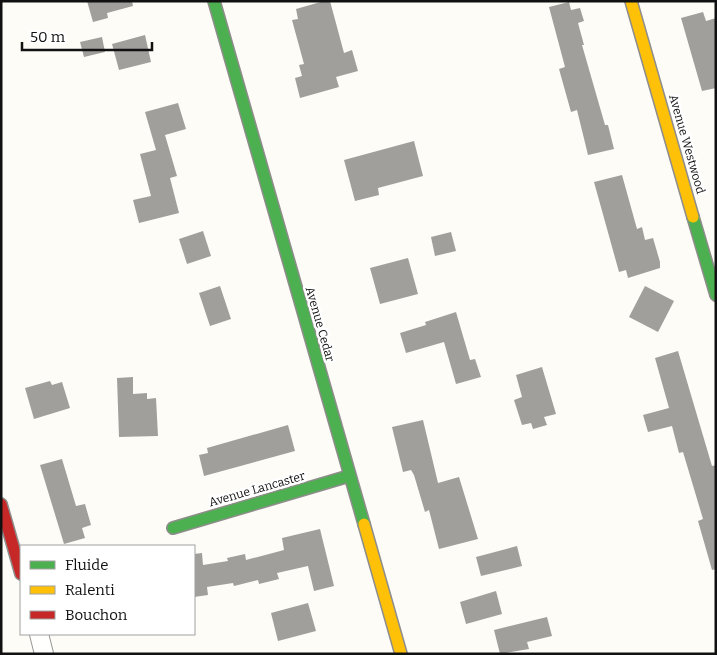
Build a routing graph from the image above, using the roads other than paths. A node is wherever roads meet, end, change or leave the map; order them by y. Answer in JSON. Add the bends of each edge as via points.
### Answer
{"nodes":[{"id":1,"x":214,"y":1,"type":"edge"},
{"id":2,"x":631,"y":1,"type":"edge"},
{"id":3,"x":716,"y":295,"type":"edge"},
{"id":4,"x":349,"y":476,"type":"junction"},
{"id":5,"x":1,"y":504,"type":"edge"},
{"id":6,"x":173,"y":528,"type":"dead end"},
{"id":7,"x":20,"y":570,"type":"edge"},
{"id":8,"x":38,"y":635,"type":"edge"},
{"id":9,"x":44,"y":654,"type":"edge"},
{"id":10,"x":401,"y":654,"type":"edge"}],
"edges":[{"from":1,"to":4,"type":"street","name":"Avenue Cedar"},
{"from":2,"to":3,"type":"street","name":"Avenue Westwood"},
{"from":4,"to":6,"type":"street","name":"Avenue Lancaster"},
{"from":4,"to":10,"type":"street","name":"Avenue Cedar"},
{"from":5,"to":7,"type":"street"},
{"from":8,"to":9,"type":"street"}]}
